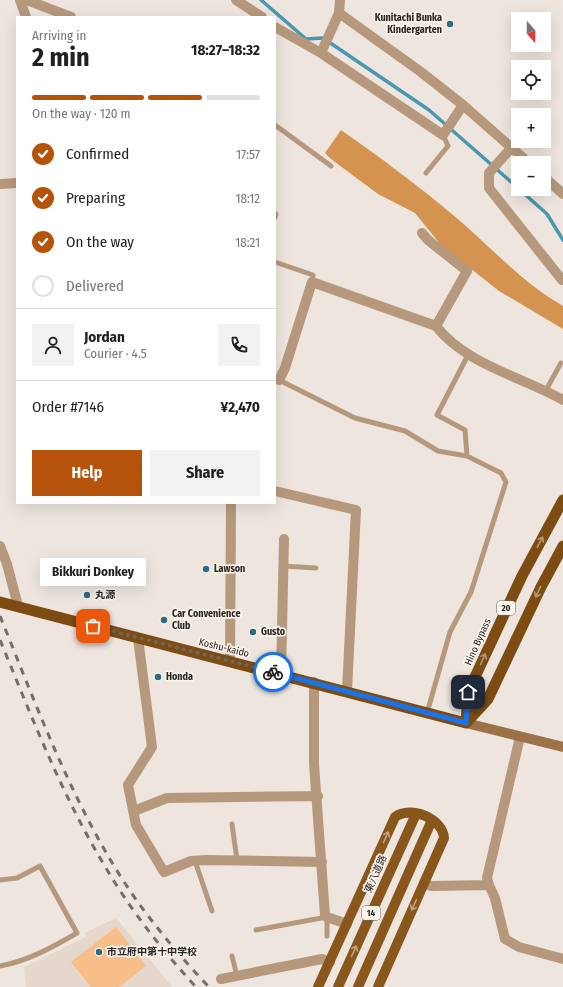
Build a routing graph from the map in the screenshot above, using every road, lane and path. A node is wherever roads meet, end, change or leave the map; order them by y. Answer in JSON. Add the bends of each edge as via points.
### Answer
{"nodes":[{"id":1,"x":20,"y":0,"type":"edge"},
{"id":2,"x":27,"y":0,"type":"edge"},
{"id":3,"x":236,"y":0,"type":"edge"},
{"id":4,"x":340,"y":0,"type":"edge"},
{"id":5,"x":339,"y":13,"type":"junction"},
{"id":6,"x":26,"y":16,"type":"edge"},
{"id":7,"x":68,"y":16,"type":"edge"},
{"id":8,"x":260,"y":16,"type":"edge"},
{"id":9,"x":276,"y":27,"type":"edge"},
{"id":10,"x":323,"y":50,"type":"junction"},
{"id":11,"x":463,"y":105,"type":"junction"},
{"id":12,"x":276,"y":126,"type":"edge"},
{"id":13,"x":444,"y":133,"type":"junction"},
{"id":14,"x":511,"y":146,"type":"edge"},
{"id":15,"x":511,"y":148,"type":"edge"},
{"id":16,"x":513,"y":148,"type":"edge"},
{"id":17,"x":522,"y":156,"type":"edge"},
{"id":18,"x":331,"y":166,"type":"dead end"},
{"id":19,"x":426,"y":173,"type":"dead end"},
{"id":20,"x":16,"y":183,"type":"edge"},
{"id":21,"x":551,"y":183,"type":"edge"},
{"id":22,"x":0,"y":184,"type":"edge"},
{"id":23,"x":563,"y":194,"type":"edge"},
{"id":24,"x":422,"y":232,"type":"dead end"},
{"id":25,"x":276,"y":262,"type":"edge"},
{"id":26,"x":562,"y":280,"type":"dead end"},
{"id":27,"x":312,"y":282,"type":"junction"},
{"id":28,"x":436,"y":326,"type":"junction"},
{"id":29,"x":468,"y":355,"type":"junction"},
{"id":30,"x":561,"y":363,"type":"dead end"},
{"id":31,"x":277,"y":381,"type":"edge"},
{"id":32,"x":546,"y":390,"type":"junction"},
{"id":33,"x":563,"y":400,"type":"edge"},
{"id":34,"x":467,"y":456,"type":"junction"},
{"id":35,"x":276,"y":491,"type":"edge"},
{"id":36,"x":563,"y":500,"type":"edge"},
{"id":37,"x":231,"y":504,"type":"edge"},
{"id":38,"x":284,"y":539,"type":"dead end"},
{"id":39,"x":0,"y":546,"type":"edge"},
{"id":40,"x":563,"y":546,"type":"edge"},
{"id":41,"x":283,"y":566,"type":"junction"},
{"id":42,"x":316,"y":568,"type":"dead end"},
{"id":43,"x":8,"y":604,"type":"edge"},
{"id":44,"x":138,"y":638,"type":"junction"},
{"id":45,"x":230,"y":661,"type":"junction"},
{"id":46,"x":281,"y":674,"type":"junction"},
{"id":47,"x":314,"y":682,"type":"junction"},
{"id":48,"x":347,"y":691,"type":"junction"},
{"id":49,"x":427,"y":713,"type":"junction"},
{"id":50,"x":466,"y":723,"type":"junction"},
{"id":51,"x":520,"y":737,"type":"junction"},
{"id":52,"x":563,"y":748,"type":"edge"},
{"id":53,"x":318,"y":796,"type":"junction"},
{"id":54,"x":134,"y":811,"type":"junction"},
{"id":55,"x":416,"y":814,"type":"junction"},
{"id":56,"x":432,"y":820,"type":"junction"},
{"id":57,"x":232,"y":824,"type":"dead end"},
{"id":58,"x":237,"y":860,"type":"junction"},
{"id":59,"x":195,"y":861,"type":"junction"},
{"id":60,"x":322,"y":862,"type":"junction"},
{"id":61,"x":0,"y":880,"type":"edge"},
{"id":62,"x":424,"y":883,"type":"junction"},
{"id":63,"x":489,"y":885,"type":"junction"},
{"id":64,"x":212,"y":911,"type":"dead end"},
{"id":65,"x":327,"y":917,"type":"junction"},
{"id":66,"x":347,"y":924,"type":"junction"},
{"id":67,"x":256,"y":930,"type":"dead end"},
{"id":68,"x":326,"y":936,"type":"dead end"},
{"id":69,"x":232,"y":956,"type":"dead end"},
{"id":70,"x":563,"y":958,"type":"edge"},
{"id":71,"x":330,"y":962,"type":"junction"},
{"id":72,"x":0,"y":966,"type":"edge"},
{"id":73,"x":237,"y":976,"type":"junction"},
{"id":74,"x":221,"y":979,"type":"dead end"},
{"id":75,"x":318,"y":987,"type":"edge"},
{"id":76,"x":338,"y":987,"type":"edge"},
{"id":77,"x":358,"y":987,"type":"edge"},
{"id":78,"x":378,"y":987,"type":"edge"}],
"edges":[{"from":1,"to":6,"type":"street"},
{"from":2,"to":7,"type":"street"},
{"from":3,"to":8,"type":"street"},
{"from":4,"to":5,"type":"street"},
{"from":5,"to":10,"type":"street"},
{"from":5,"to":11,"type":"street"},
{"from":9,"to":10,"type":"street"},
{"from":10,"to":13,"type":"street"},
{"from":11,"to":13,"type":"street"},
{"from":11,"to":14,"type":"street"},
{"from":12,"to":18,"type":"lane"},
{"from":13,"to":19,"type":"lane","via":[[448,146]]},
{"from":15,"to":26,"type":"street","via":[[489,173],[489,188]]},
{"from":16,"to":17,"type":"street"},
{"from":20,"to":22,"type":"street"},
{"from":21,"to":23,"type":"street"},
{"from":24,"to":28,"type":"street","via":[[428,240],[467,271]]},
{"from":25,"to":27,"type":"lane","via":[[313,275]]},
{"from":27,"to":28,"type":"street"},
{"from":27,"to":31,"type":"street","via":[[285,368]]},
{"from":28,"to":29,"type":"street","via":[[443,336]]},
{"from":29,"to":32,"type":"street"},
{"from":29,"to":34,"type":"lane","via":[[437,415],[465,430]]},
{"from":30,"to":32,"type":"lane"},
{"from":31,"to":34,"type":"lane","via":[[355,418],[405,431],[438,452]]},
{"from":32,"to":33,"type":"street"},
{"from":34,"to":49,"type":"lane","via":[[501,473],[506,482],[471,592],[450,632]]},
{"from":35,"to":48,"type":"street","via":[[356,510]]},
{"from":50,"to":36,"type":"highway","name":"Hino Bypass","number":"20","one_way":true,"via":[[468,692],[522,576]]},
{"from":37,"to":45,"type":"street"},
{"from":38,"to":41,"type":"street"},
{"from":39,"to":43,"type":"street","via":[[7,564]]},
{"from":40,"to":50,"type":"highway","number":"20","one_way":true,"via":[[488,699]]},
{"from":41,"to":42,"type":"lane"},
{"from":41,"to":46,"type":"street"},
{"from":43,"to":44,"type":"highway","name":"Koshu-kaido"},
{"from":44,"to":45,"type":"highway","name":"Koshu-kaido"},
{"from":44,"to":54,"type":"street","via":[[152,746],[128,785]]},
{"from":45,"to":46,"type":"highway","name":"Koshu-kaido"},
{"from":46,"to":47,"type":"highway","name":"Koshu-kaido"},
{"from":47,"to":48,"type":"highway","name":"Koshu-kaido"},
{"from":47,"to":53,"type":"street","via":[[314,764]]},
{"from":48,"to":49,"type":"highway","name":"Koshu-kaido"},
{"from":49,"to":50,"type":"highway","name":"Koshu-kaido"},
{"from":50,"to":51,"type":"main road"},
{"from":51,"to":52,"type":"main road"},
{"from":51,"to":63,"type":"street","via":[[487,878]]},
{"from":53,"to":54,"type":"street","via":[[167,798]]},
{"from":53,"to":60,"type":"street"},
{"from":54,"to":59,"type":"street","via":[[136,825],[164,872]]},
{"from":55,"to":56,"type":"main road"},
{"from":66,"to":55,"type":"main road","one_way":true,"via":[[395,817],[400,813]]},
{"from":76,"to":55,"type":"main road","name":"東八道路","number":"14","one_way":true},
{"from":56,"to":62,"type":"main road","via":[[440,824],[444,838]]},
{"from":56,"to":77,"type":"main road","number":"14"},
{"from":57,"to":58,"type":"lane"},
{"from":58,"to":59,"type":"street"},
{"from":58,"to":60,"type":"street"},
{"from":59,"to":64,"type":"lane"},
{"from":60,"to":65,"type":"street"},
{"from":61,"to":72,"type":"lane","via":[[17,878],[40,866],[77,934],[45,951]]},
{"from":62,"to":63,"type":"street","via":[[431,886]]},
{"from":62,"to":78,"type":"main road","one_way":true},
{"from":63,"to":70,"type":"street","via":[[505,938],[519,947]]},
{"from":65,"to":66,"type":"street"},
{"from":65,"to":67,"type":"lane"},
{"from":65,"to":68,"type":"lane"},
{"from":66,"to":71,"type":"main road"},
{"from":69,"to":73,"type":"lane"},
{"from":71,"to":73,"type":"street","via":[[322,959]]},
{"from":71,"to":75,"type":"main road"},
{"from":73,"to":74,"type":"street"}]}
